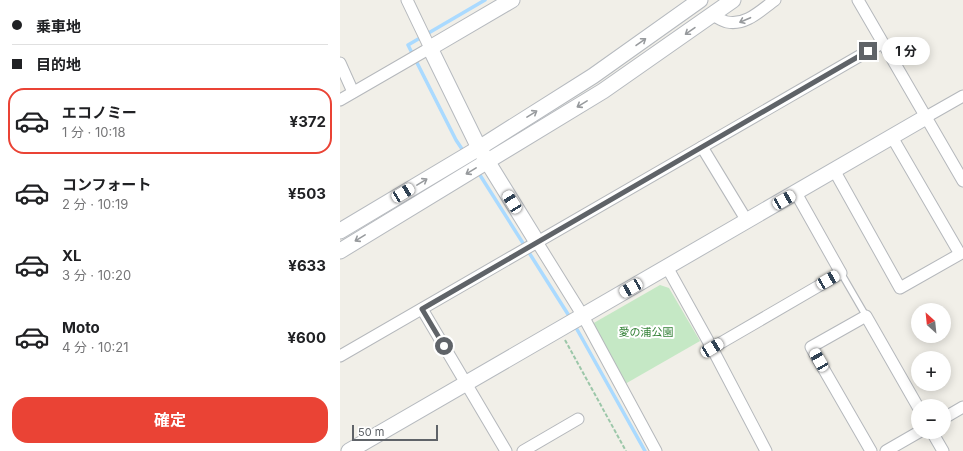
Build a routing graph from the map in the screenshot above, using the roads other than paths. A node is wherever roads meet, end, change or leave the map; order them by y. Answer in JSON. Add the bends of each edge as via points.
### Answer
{"nodes":[{"id":1,"x":407,"y":0,"type":"edge"},
{"id":2,"x":512,"y":0,"type":"edge"},
{"id":3,"x":733,"y":0,"type":"edge"},
{"id":4,"x":775,"y":0,"type":"edge"},
{"id":5,"x":858,"y":0,"type":"edge"},
{"id":6,"x":696,"y":2,"type":"edge"},
{"id":7,"x":712,"y":15,"type":"junction"},
{"id":8,"x":882,"y":43,"type":"junction"},
{"id":9,"x":430,"y":48,"type":"junction"},
{"id":10,"x":340,"y":63,"type":"edge"},
{"id":11,"x":353,"y":92,"type":"junction"},
{"id":12,"x":963,"y":96,"type":"edge"},
{"id":13,"x":340,"y":100,"type":"edge"},
{"id":14,"x":926,"y":118,"type":"junction"},
{"id":15,"x":892,"y":137,"type":"junction"},
{"id":16,"x":702,"y":147,"type":"junction"},
{"id":17,"x":479,"y":148,"type":"junction"},
{"id":18,"x":487,"y":161,"type":"junction"},
{"id":19,"x":834,"y":170,"type":"junction"},
{"id":20,"x":963,"y":181,"type":"edge"},
{"id":21,"x":796,"y":193,"type":"junction"},
{"id":22,"x":747,"y":221,"type":"junction"},
{"id":23,"x":340,"y":231,"type":"edge"},
{"id":24,"x":537,"y":242,"type":"junction"},
{"id":25,"x":340,"y":251,"type":"edge"},
{"id":26,"x":666,"y":268,"type":"junction"},
{"id":27,"x":841,"y":273,"type":"junction"},
{"id":28,"x":422,"y":309,"type":"junction"},
{"id":29,"x":583,"y":316,"type":"junction"},
{"id":30,"x":866,"y":316,"type":"junction"},
{"id":31,"x":712,"y":348,"type":"junction"},
{"id":32,"x":340,"y":356,"type":"edge"},
{"id":33,"x":466,"y":383,"type":"junction"},
{"id":34,"x":913,"y":399,"type":"edge"},
{"id":35,"x":963,"y":407,"type":"edge"},
{"id":36,"x":951,"y":414,"type":"edge"},
{"id":37,"x":578,"y":419,"type":"dead end"},
{"id":38,"x":911,"y":437,"type":"edge"},
{"id":39,"x":936,"y":439,"type":"edge"},
{"id":40,"x":349,"y":451,"type":"edge"},
{"id":41,"x":506,"y":451,"type":"edge"},
{"id":42,"x":523,"y":451,"type":"edge"},
{"id":43,"x":656,"y":451,"type":"edge"},
{"id":44,"x":766,"y":451,"type":"edge"},
{"id":45,"x":871,"y":451,"type":"edge"},
{"id":46,"x":886,"y":451,"type":"edge"},
{"id":47,"x":943,"y":451,"type":"edge"}],
"edges":[{"from":1,"to":9,"type":"street"},
{"from":2,"to":9,"type":"street"},
{"from":3,"to":7,"type":"street"},
{"from":4,"to":7,"type":"street","one_way":true,"via":[[748,19],[737,23],[726,22]]},
{"from":5,"to":8,"type":"street"},
{"from":17,"to":6,"type":"street","one_way":true,"via":[[593,76]]},
{"from":7,"to":18,"type":"street","one_way":true,"via":[[603,91]]},
{"from":8,"to":14,"type":"street"},
{"from":8,"to":16,"type":"street"},
{"from":9,"to":11,"type":"street"},
{"from":9,"to":17,"type":"street"},
{"from":10,"to":11,"type":"street"},
{"from":11,"to":13,"type":"street"},
{"from":12,"to":14,"type":"street"},
{"from":14,"to":15,"type":"street"},
{"from":14,"to":20,"type":"street"},
{"from":15,"to":19,"type":"street"},
{"from":15,"to":19,"type":"street","via":[[960,254],[900,288]]},
{"from":16,"to":22,"type":"street"},
{"from":16,"to":24,"type":"street"},
{"from":17,"to":18,"type":"street"},
{"from":23,"to":17,"type":"street","one_way":true},
{"from":18,"to":24,"type":"street"},
{"from":18,"to":25,"type":"street","one_way":true},
{"from":19,"to":21,"type":"street"},
{"from":21,"to":22,"type":"street"},
{"from":21,"to":27,"type":"street"},
{"from":22,"to":26,"type":"street"},
{"from":24,"to":28,"type":"street"},
{"from":24,"to":29,"type":"street"},
{"from":26,"to":29,"type":"street"},
{"from":26,"to":31,"type":"street"},
{"from":27,"to":30,"type":"lane"},
{"from":27,"to":31,"type":"street"},
{"from":28,"to":32,"type":"street"},
{"from":28,"to":33,"type":"street"},
{"from":29,"to":33,"type":"street"},
{"from":29,"to":43,"type":"street"},
{"from":30,"to":34,"type":"street"},
{"from":30,"to":45,"type":"street","via":[[811,347]]},
{"from":31,"to":44,"type":"street"},
{"from":33,"to":40,"type":"street"},
{"from":33,"to":41,"type":"street"},
{"from":35,"to":36,"type":"street"},
{"from":37,"to":42,"type":"street"},
{"from":38,"to":46,"type":"street"},
{"from":39,"to":47,"type":"street"}]}
